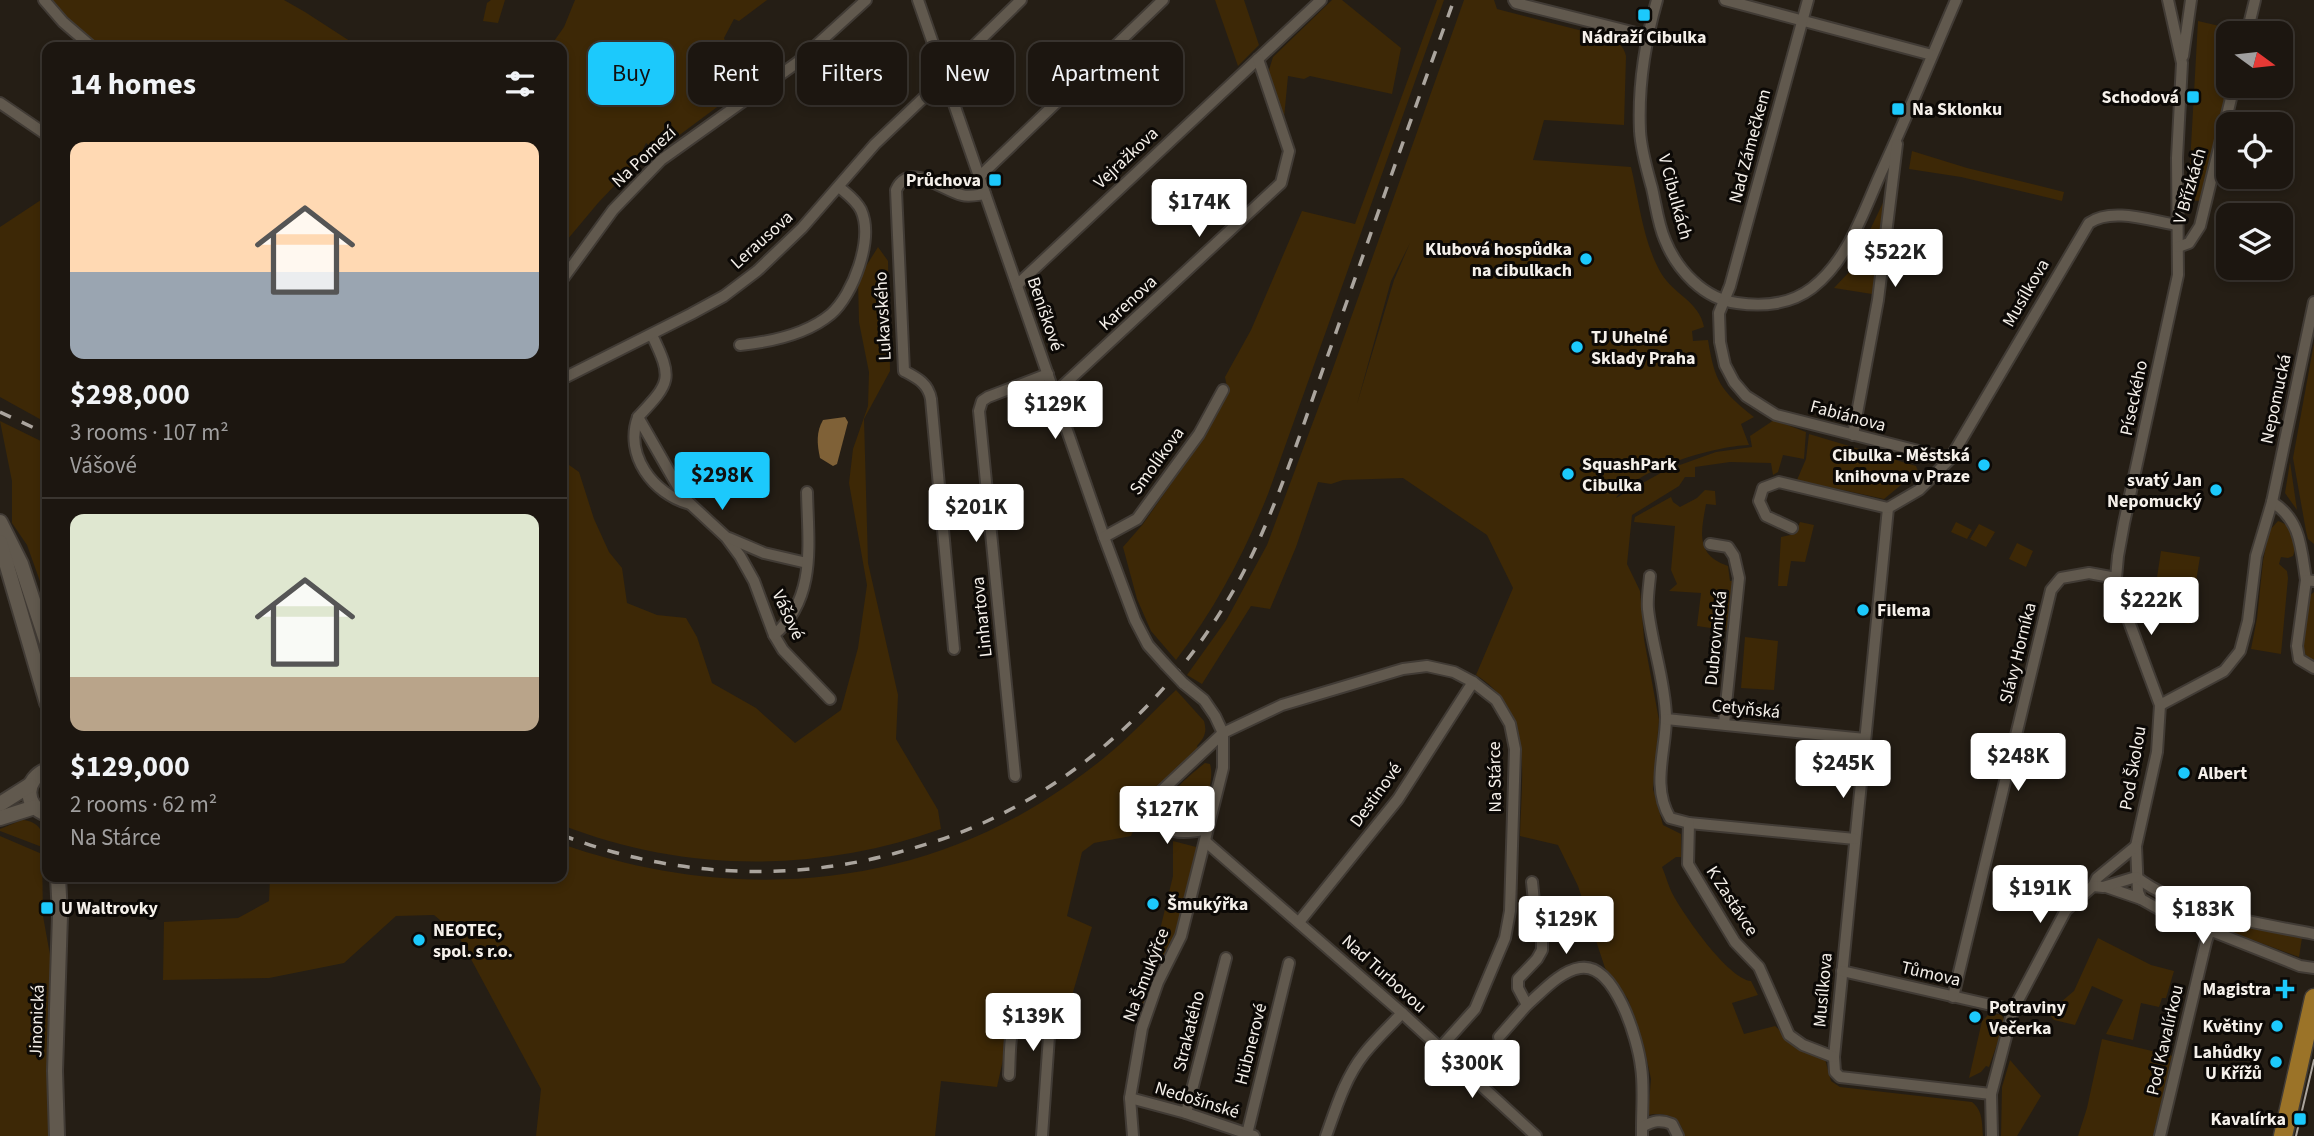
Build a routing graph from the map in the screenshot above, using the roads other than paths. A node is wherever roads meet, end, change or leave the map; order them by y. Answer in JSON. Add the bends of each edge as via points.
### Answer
{"nodes":[{"id":1,"x":44,"y":0,"type":"edge"},
{"id":2,"x":866,"y":0,"type":"edge"},
{"id":3,"x":918,"y":0,"type":"edge"},
{"id":4,"x":1021,"y":0,"type":"edge"},
{"id":5,"x":1163,"y":0,"type":"edge"},
{"id":6,"x":1321,"y":0,"type":"edge"},
{"id":7,"x":1514,"y":0,"type":"edge"},
{"id":8,"x":1657,"y":0,"type":"edge"},
{"id":9,"x":1725,"y":0,"type":"edge"},
{"id":10,"x":1808,"y":0,"type":"edge"},
{"id":11,"x":1956,"y":0,"type":"edge"},
{"id":12,"x":2168,"y":0,"type":"edge"},
{"id":13,"x":2192,"y":0,"type":"edge"},
{"id":14,"x":2255,"y":0,"type":"edge"},
{"id":15,"x":1802,"y":21,"type":"junction"},
{"id":16,"x":2250,"y":21,"type":"edge"},
{"id":17,"x":1648,"y":36,"type":"junction"},
{"id":18,"x":86,"y":42,"type":"edge"},
{"id":19,"x":933,"y":42,"type":"edge"},
{"id":20,"x":978,"y":42,"type":"edge"},
{"id":21,"x":1932,"y":55,"type":"junction"},
{"id":22,"x":1258,"y":59,"type":"junction"},
{"id":23,"x":2182,"y":63,"type":"junction"},
{"id":24,"x":2231,"y":98,"type":"edge"},
{"id":25,"x":921,"y":100,"type":"edge"},
{"id":26,"x":0,"y":103,"type":"edge"},
{"id":27,"x":955,"y":105,"type":"edge"},
{"id":28,"x":42,"y":132,"type":"edge"},
{"id":29,"x":1898,"y":137,"type":"junction"},
{"id":30,"x":979,"y":177,"type":"junction"},
{"id":31,"x":839,"y":187,"type":"junction"},
{"id":32,"x":985,"y":194,"type":"junction"},
{"id":33,"x":2176,"y":225,"type":"junction"},
{"id":34,"x":2178,"y":247,"type":"junction"},
{"id":35,"x":567,"y":273,"type":"edge"},
{"id":36,"x":1017,"y":285,"type":"junction"},
{"id":37,"x":1725,"y":302,"type":"junction"},
{"id":38,"x":2314,"y":302,"type":"edge"},
{"id":39,"x":652,"y":335,"type":"junction"},
{"id":40,"x":740,"y":345,"type":"dead end"},
{"id":41,"x":1048,"y":374,"type":"junction"},
{"id":42,"x":567,"y":377,"type":"edge"},
{"id":43,"x":1223,"y":390,"type":"dead end"},
{"id":44,"x":1055,"y":393,"type":"junction"},
{"id":45,"x":638,"y":416,"type":"junction"},
{"id":46,"x":1853,"y":435,"type":"junction"},
{"id":47,"x":1950,"y":459,"type":"junction"},
{"id":48,"x":807,"y":492,"type":"dead end"},
{"id":49,"x":2272,"y":502,"type":"junction"},
{"id":50,"x":690,"y":504,"type":"junction"},
{"id":51,"x":1888,"y":508,"type":"junction"},
{"id":52,"x":0,"y":522,"type":"edge"},
{"id":53,"x":1793,"y":527,"type":"dead end"},
{"id":54,"x":726,"y":537,"type":"junction"},
{"id":55,"x":1104,"y":537,"type":"junction"},
{"id":56,"x":0,"y":542,"type":"edge"},
{"id":57,"x":1710,"y":544,"type":"dead end"},
{"id":58,"x":807,"y":563,"type":"junction"},
{"id":59,"x":1650,"y":576,"type":"dead end"},
{"id":60,"x":2116,"y":578,"type":"junction"},
{"id":61,"x":2310,"y":580,"type":"edge"},
{"id":62,"x":42,"y":628,"type":"edge"},
{"id":63,"x":774,"y":635,"type":"junction"},
{"id":64,"x":954,"y":649,"type":"dead end"},
{"id":65,"x":2314,"y":668,"type":"edge"},
{"id":66,"x":1474,"y":682,"type":"junction"},
{"id":67,"x":42,"y":686,"type":"edge"},
{"id":68,"x":830,"y":699,"type":"dead end"},
{"id":69,"x":2160,"y":705,"type":"junction"},
{"id":70,"x":1666,"y":719,"type":"junction"},
{"id":71,"x":1724,"y":724,"type":"junction"},
{"id":72,"x":1223,"y":733,"type":"junction"},
{"id":73,"x":1865,"y":739,"type":"junction"},
{"id":74,"x":42,"y":772,"type":"edge"},
{"id":75,"x":1015,"y":776,"type":"dead end"},
{"id":76,"x":30,"y":785,"type":"junction"},
{"id":77,"x":0,"y":804,"type":"edge"},
{"id":78,"x":41,"y":811,"type":"edge"},
{"id":79,"x":0,"y":818,"type":"edge"},
{"id":80,"x":1689,"y":823,"type":"junction"},
{"id":81,"x":1207,"y":829,"type":"junction"},
{"id":82,"x":1855,"y":839,"type":"junction"},
{"id":83,"x":1206,"y":842,"type":"junction"},
{"id":84,"x":2137,"y":846,"type":"junction"},
{"id":85,"x":2136,"y":877,"type":"junction"},
{"id":86,"x":58,"y":882,"type":"edge"},
{"id":87,"x":65,"y":882,"type":"edge"},
{"id":88,"x":1532,"y":882,"type":"dead end"},
{"id":89,"x":2098,"y":887,"type":"junction"},
{"id":90,"x":2141,"y":900,"type":"junction"},
{"id":91,"x":60,"y":908,"type":"junction"},
{"id":92,"x":2215,"y":912,"type":"junction"},
{"id":93,"x":1299,"y":922,"type":"junction"},
{"id":94,"x":2209,"y":931,"type":"junction"},
{"id":95,"x":2314,"y":934,"type":"edge"},
{"id":96,"x":1226,"y":958,"type":"dead end"},
{"id":97,"x":1289,"y":963,"type":"dead end"},
{"id":98,"x":2314,"y":968,"type":"edge"},
{"id":99,"x":1842,"y":971,"type":"junction"},
{"id":100,"x":1953,"y":997,"type":"junction"},
{"id":101,"x":2314,"y":998,"type":"edge"},
{"id":102,"x":1527,"y":1005,"type":"junction"},
{"id":103,"x":2012,"y":1010,"type":"junction"},
{"id":104,"x":1402,"y":1013,"type":"junction"},
{"id":105,"x":1499,"y":1037,"type":"dead end"},
{"id":106,"x":1440,"y":1048,"type":"junction"},
{"id":107,"x":1834,"y":1057,"type":"junction"},
{"id":108,"x":1009,"y":1075,"type":"dead end"},
{"id":109,"x":1991,"y":1094,"type":"junction"},
{"id":110,"x":1130,"y":1098,"type":"junction"},
{"id":111,"x":1186,"y":1113,"type":"junction"},
{"id":112,"x":1642,"y":1132,"type":"edge"},
{"id":113,"x":1251,"y":1135,"type":"edge"},
{"id":114,"x":57,"y":1136,"type":"edge"},
{"id":115,"x":1041,"y":1136,"type":"edge"},
{"id":116,"x":1133,"y":1136,"type":"edge"},
{"id":117,"x":1326,"y":1136,"type":"edge"},
{"id":118,"x":1536,"y":1136,"type":"edge"},
{"id":119,"x":1678,"y":1136,"type":"edge"},
{"id":120,"x":1993,"y":1136,"type":"edge"},
{"id":121,"x":2160,"y":1136,"type":"edge"},
{"id":122,"x":2283,"y":1136,"type":"edge"}],
"edges":[{"from":1,"to":18,"type":"street"},
{"from":2,"to":35,"type":"street","name":"Na Pomezí","via":[[798,62],[648,172]]},
{"from":3,"to":19,"type":"street","name":"Beníškové"},
{"from":4,"to":20,"type":"street","name":"Lerausova"},
{"from":5,"to":30,"type":"street"},
{"from":6,"to":22,"type":"street","name":"Vejražkova"},
{"from":7,"to":17,"type":"street"},
{"from":8,"to":17,"type":"street","name":"V Cibulkách"},
{"from":9,"to":15,"type":"street"},
{"from":10,"to":15,"type":"street","name":"Nad Zámečkem"},
{"from":11,"to":21,"type":"street","name":"V Cibulkách"},
{"from":12,"to":23,"type":"street"},
{"from":13,"to":23,"type":"street"},
{"from":14,"to":16,"type":"street"},
{"from":15,"to":21,"type":"street"},
{"from":15,"to":37,"type":"street","name":"Nad Zámečkem"},
{"from":17,"to":37,"type":"street","name":"V Cibulkách","via":[[1640,133],[1664,239],[1680,268]]},
{"from":21,"to":29,"type":"street","name":"V Cibulkách"},
{"from":22,"to":36,"type":"street","name":"Vejražkova"},
{"from":22,"to":44,"type":"street","name":"Karenova","via":[[1289,151],[1281,183]]},
{"from":23,"to":33,"type":"street"},
{"from":24,"to":34,"type":"street","name":"V Břízkách","via":[[2200,226],[2189,243]]},
{"from":25,"to":31,"type":"street","name":"Lerausova","via":[[874,144]]},
{"from":26,"to":28,"type":"street"},
{"from":27,"to":30,"type":"street","name":"Beníškové"},
{"from":29,"to":37,"type":"street","name":"V Cibulkách","via":[[1847,247],[1831,271],[1811,289],[1780,303]]},
{"from":29,"to":46,"type":"street","via":[[1878,300]]},
{"from":30,"to":32,"type":"street","name":"Beníškové"},
{"from":31,"to":39,"type":"street","name":"Lerausova","via":[[757,271],[724,296]]},
{"from":31,"to":40,"type":"street","via":[[860,209],[863,221],[855,281],[830,315],[775,339]]},
{"from":32,"to":36,"type":"street","name":"Beníškové"},
{"from":32,"to":64,"type":"street","name":"Lukavského","via":[[964,196],[914,177],[904,180],[897,190],[904,371],[923,382],[931,399]]},
{"from":33,"to":34,"type":"street","name":"Píseckého"},
{"from":33,"to":47,"type":"street","name":"Musílkova","via":[[2116,215],[2089,223]]},
{"from":34,"to":60,"type":"street","name":"Píseckého","via":[[2178,275]]},
{"from":36,"to":41,"type":"street","name":"Beníškové"},
{"from":37,"to":46,"type":"street","name":"Fabiánova","via":[[1719,313],[1725,365],[1746,396],[1776,415]]},
{"from":38,"to":49,"type":"street","name":"Nepomucká"},
{"from":39,"to":42,"type":"street","name":"Lerausova"},
{"from":39,"to":45,"type":"street","via":[[667,377],[662,390]]},
{"from":41,"to":44,"type":"street","name":"Beníškové"},
{"from":41,"to":75,"type":"street","name":"Linhartova","via":[[988,397],[979,411]]},
{"from":43,"to":55,"type":"street","name":"Smolíkova","via":[[1199,434],[1137,519]]},
{"from":44,"to":55,"type":"street","name":"Beníškové"},
{"from":45,"to":50,"type":"street","name":"Vášové"},
{"from":45,"to":50,"type":"street","name":"Vášové","via":[[635,448],[643,468],[666,494]]},
{"from":46,"to":47,"type":"street","name":"Fabiánova"},
{"from":47,"to":51,"type":"street","via":[[1919,489]]},
{"from":48,"to":58,"type":"street"},
{"from":49,"to":61,"type":"street","via":[[2294,523]]},
{"from":49,"to":69,"type":"street","name":"Nepomucká","via":[[2256,556],[2240,651],[2217,675]]},
{"from":50,"to":54,"type":"street","name":"Vášové"},
{"from":51,"to":53,"type":"street","via":[[1779,482],[1763,488],[1759,501],[1766,516]]},
{"from":51,"to":73,"type":"street","name":"Musílkova"},
{"from":52,"to":62,"type":"street","via":[[21,564]]},
{"from":54,"to":58,"type":"street","name":"Vášové","via":[[764,553]]},
{"from":54,"to":63,"type":"street","name":"Vášové","via":[[754,581]]},
{"from":55,"to":72,"type":"street","name":"Beníškové","bridge":true,"via":[[1147,645],[1204,700]]},
{"from":56,"to":67,"type":"street"},
{"from":57,"to":71,"type":"street","name":"Dubrovnická","via":[[1728,547],[1739,578]]},
{"from":58,"to":63,"type":"street","via":[[800,601]]},
{"from":59,"to":70,"type":"street","via":[[1648,608]]},
{"from":60,"to":69,"type":"street","name":"Pod Školou"},
{"from":60,"to":100,"type":"street","name":"Slávy Horníka","via":[[2089,573],[2062,578],[2051,590]]},
{"from":61,"to":65,"type":"street","via":[[2297,653],[2302,663]]},
{"from":63,"to":68,"type":"street","name":"Vášové"},
{"from":66,"to":72,"type":"street","name":"Na Stárce","via":[[1427,666],[1403,669],[1282,705]]},
{"from":66,"to":93,"type":"street","name":"Destinové","via":[[1398,799]]},
{"from":66,"to":106,"type":"street","name":"Na Stárce","via":[[1496,700],[1510,724],[1515,749],[1510,911],[1505,938],[1475,1009]]},
{"from":69,"to":84,"type":"street","name":"Pod Školou","via":[[2157,752]]},
{"from":70,"to":71,"type":"street","name":"Cetyňská"},
{"from":70,"to":80,"type":"street","via":[[1659,787],[1662,805],[1670,818]]},
{"from":71,"to":73,"type":"street","name":"Cetyňská"},
{"from":72,"to":81,"type":"street","name":"Na Šmukýřce","via":[[1223,768]]},
{"from":72,"to":81,"type":"street","via":[[1156,796],[1150,808],[1167,829],[1182,834]]},
{"from":73,"to":82,"type":"street","name":"Musílkova"},
{"from":74,"to":76,"type":"street"},
{"from":76,"to":77,"type":"street"},
{"from":76,"to":78,"type":"street","via":[[29,796]]},
{"from":78,"to":79,"type":"street"},
{"from":80,"to":82,"type":"street"},
{"from":80,"to":107,"type":"street","name":"K Zastávce","via":[[1688,864],[1735,942],[1759,967],[1790,1035]]},
{"from":81,"to":83,"type":"street","name":"Na Šmukýřce"},
{"from":82,"to":99,"type":"street","name":"Musílkova"},
{"from":83,"to":93,"type":"street","name":"Nad Turbovou"},
{"from":83,"to":110,"type":"street","name":"Na Šmukýřce","via":[[1181,936],[1142,1028]]},
{"from":84,"to":85,"type":"street","name":"Pod Školou"},
{"from":84,"to":89,"type":"street","via":[[2097,878]]},
{"from":85,"to":89,"type":"street"},
{"from":85,"to":90,"type":"street"},
{"from":85,"to":92,"type":"street","via":[[2154,891]]},
{"from":86,"to":91,"type":"street","name":"Jinonická"},
{"from":87,"to":91,"type":"street","name":"Jinonická"},
{"from":88,"to":102,"type":"street","via":[[1542,950],[1518,979]]},
{"from":89,"to":90,"type":"street"},
{"from":89,"to":103,"type":"street","via":[[2066,910]]},
{"from":90,"to":94,"type":"street"},
{"from":91,"to":114,"type":"street","name":"Jinonická"},
{"from":92,"to":94,"type":"street","name":"Pod Kavalírkou"},
{"from":92,"to":95,"type":"street"},
{"from":93,"to":104,"type":"street","name":"Nad Turbovou"},
{"from":94,"to":98,"type":"street"},
{"from":94,"to":121,"type":"street","name":"Pod Kavalírkou"},
{"from":96,"to":111,"type":"street","name":"Strakatého"},
{"from":97,"to":113,"type":"street","name":"Hübnerové"},
{"from":99,"to":100,"type":"street","name":"Tůmova"},
{"from":99,"to":107,"type":"street","name":"Musílkova"},
{"from":100,"to":103,"type":"street","name":"Tůmova"},
{"from":101,"to":122,"type":"main road"},
{"from":102,"to":105,"type":"street"},
{"from":102,"to":112,"type":"street","via":[[1565,973],[1582,967],[1598,970],[1609,982],[1628,1016],[1641,1066]]},
{"from":103,"to":109,"type":"street"},
{"from":104,"to":106,"type":"street","name":"Nad Turbovou"},
{"from":104,"to":117,"type":"street","via":[[1349,1077]]},
{"from":106,"to":118,"type":"street","name":"Nad Turbovou"},
{"from":107,"to":109,"type":"street","via":[[1840,1077]]},
{"from":108,"to":115,"type":"street","via":[[1014,1022],[1026,1009],[1036,1009],[1048,1022],[1049,1036]]},
{"from":109,"to":120,"type":"street"},
{"from":110,"to":111,"type":"street","name":"Nedošínské"},
{"from":110,"to":116,"type":"street","name":"Na Šmukýřce"},
{"from":111,"to":113,"type":"street","name":"Nedošínské"},
{"from":112,"to":119,"type":"street","via":[[1652,1122],[1663,1120],[1672,1124]]}]}
